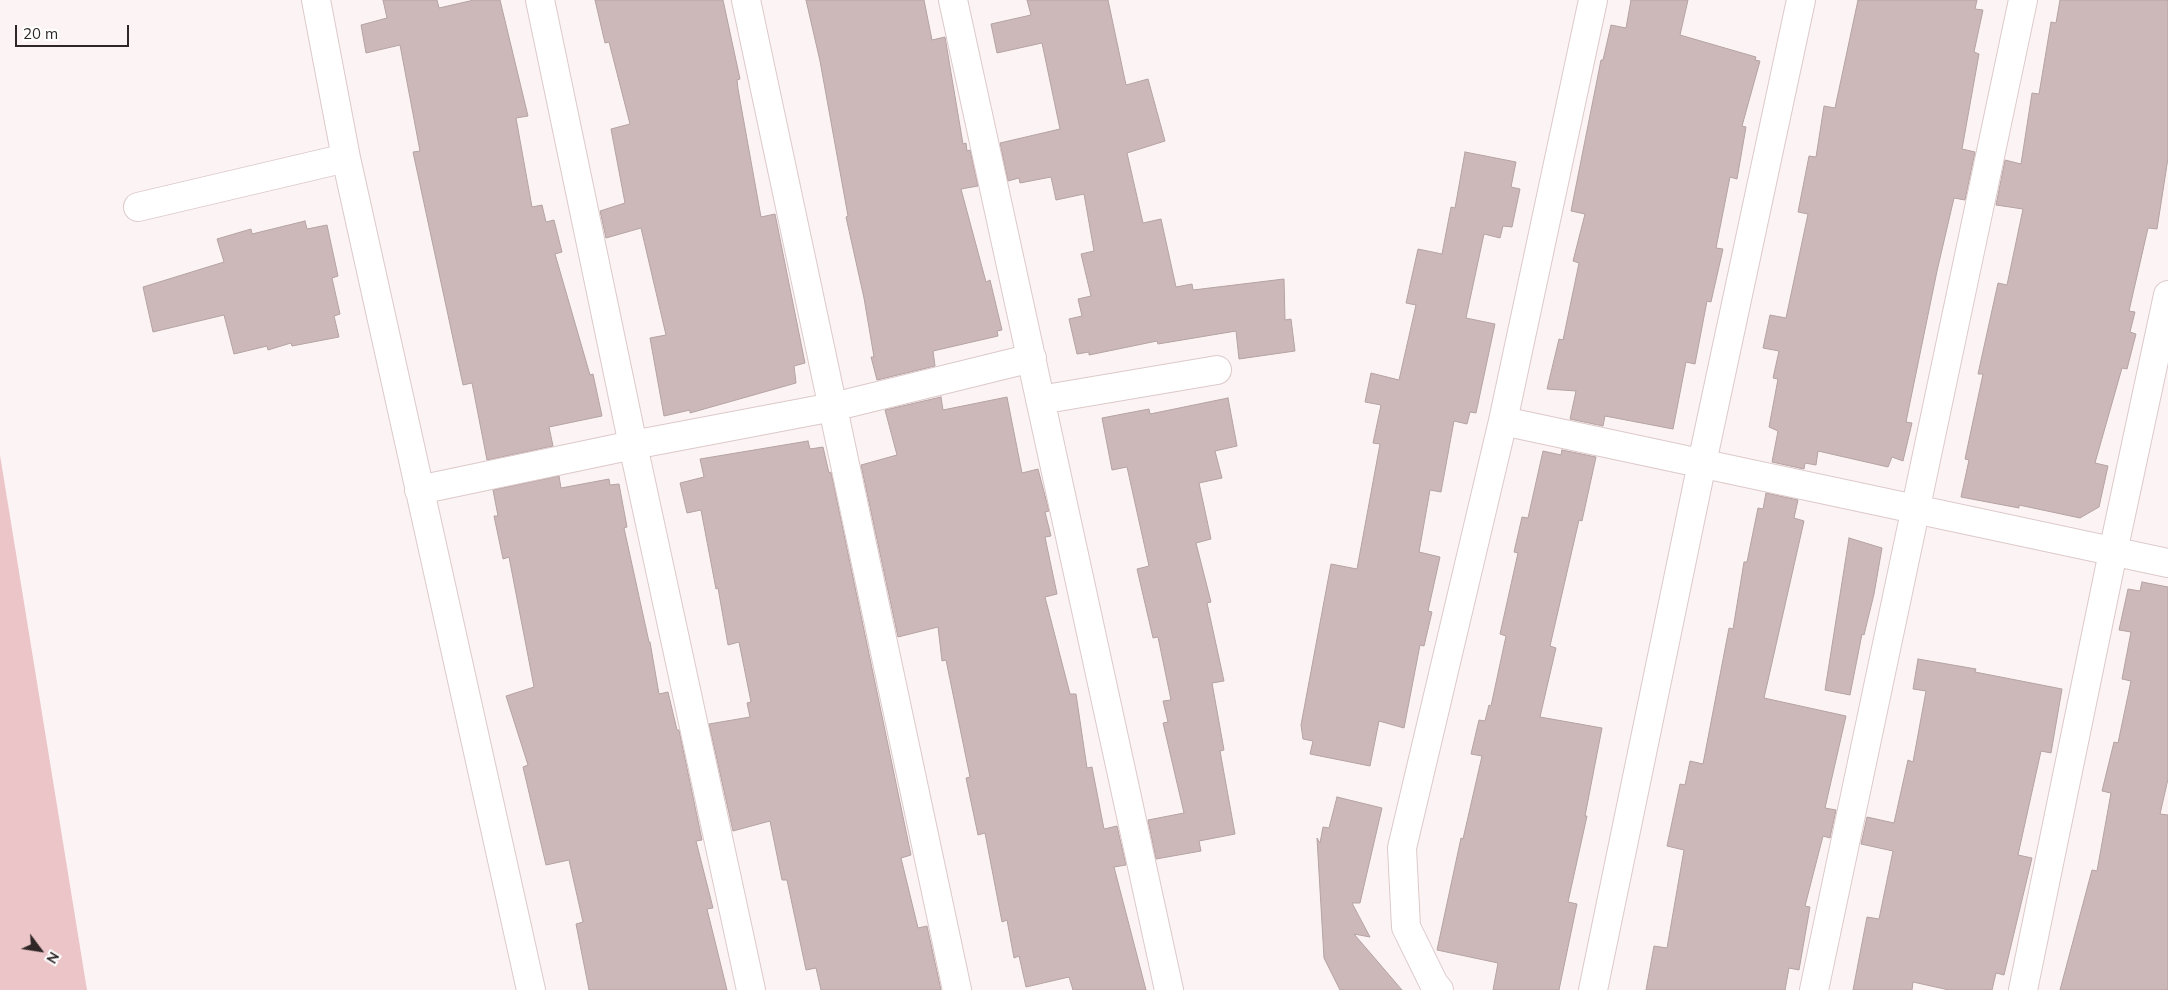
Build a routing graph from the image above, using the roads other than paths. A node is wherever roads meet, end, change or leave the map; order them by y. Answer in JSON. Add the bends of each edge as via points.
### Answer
{"nodes":[{"id":1,"x":316,"y":0,"type":"edge"},
{"id":2,"x":540,"y":0,"type":"edge"},
{"id":3,"x":746,"y":0,"type":"edge"},
{"id":4,"x":953,"y":0,"type":"edge"},
{"id":5,"x":1593,"y":0,"type":"edge"},
{"id":6,"x":1801,"y":0,"type":"edge"},
{"id":7,"x":2023,"y":0,"type":"edge"},
{"id":8,"x":346,"y":158,"type":"junction"},
{"id":9,"x":138,"y":207,"type":"dead end"},
{"id":10,"x":2168,"y":295,"type":"edge"},
{"id":11,"x":1032,"y":358,"type":"junction"},
{"id":12,"x":1217,"y":370,"type":"dead end"},
{"id":13,"x":1040,"y":400,"type":"junction"},
{"id":14,"x":833,"y":407,"type":"junction"},
{"id":15,"x":1503,"y":421,"type":"junction"},
{"id":16,"x":633,"y":444,"type":"junction"},
{"id":17,"x":1702,"y":463,"type":"junction"},
{"id":18,"x":419,"y":490,"type":"junction"},
{"id":19,"x":1914,"y":510,"type":"junction"},
{"id":20,"x":2113,"y":552,"type":"junction"},
{"id":21,"x":2168,"y":563,"type":"edge"},
{"id":22,"x":530,"y":990,"type":"edge"},
{"id":23,"x":751,"y":990,"type":"edge"},
{"id":24,"x":958,"y":990,"type":"edge"},
{"id":25,"x":1169,"y":990,"type":"edge"},
{"id":26,"x":1439,"y":990,"type":"edge"},
{"id":27,"x":1592,"y":990,"type":"edge"},
{"id":28,"x":1814,"y":990,"type":"edge"},
{"id":29,"x":2023,"y":990,"type":"edge"}],
"edges":[{"from":1,"to":8,"type":"street"},
{"from":2,"to":16,"type":"street"},
{"from":3,"to":14,"type":"street"},
{"from":4,"to":11,"type":"street"},
{"from":5,"to":15,"type":"street"},
{"from":6,"to":17,"type":"street"},
{"from":7,"to":19,"type":"street"},
{"from":8,"to":9,"type":"street"},
{"from":8,"to":18,"type":"street"},
{"from":10,"to":20,"type":"street"},
{"from":11,"to":13,"type":"street"},
{"from":11,"to":14,"type":"street"},
{"from":12,"to":13,"type":"street"},
{"from":13,"to":25,"type":"street"},
{"from":14,"to":16,"type":"street"},
{"from":14,"to":24,"type":"street"},
{"from":15,"to":17,"type":"street"},
{"from":15,"to":26,"type":"street","via":[[1402,848],[1406,926]]},
{"from":16,"to":18,"type":"street"},
{"from":16,"to":23,"type":"street"},
{"from":17,"to":19,"type":"street"},
{"from":17,"to":27,"type":"street"},
{"from":18,"to":22,"type":"street"},
{"from":19,"to":20,"type":"street"},
{"from":19,"to":28,"type":"street"},
{"from":20,"to":21,"type":"street"},
{"from":20,"to":29,"type":"street"}]}
